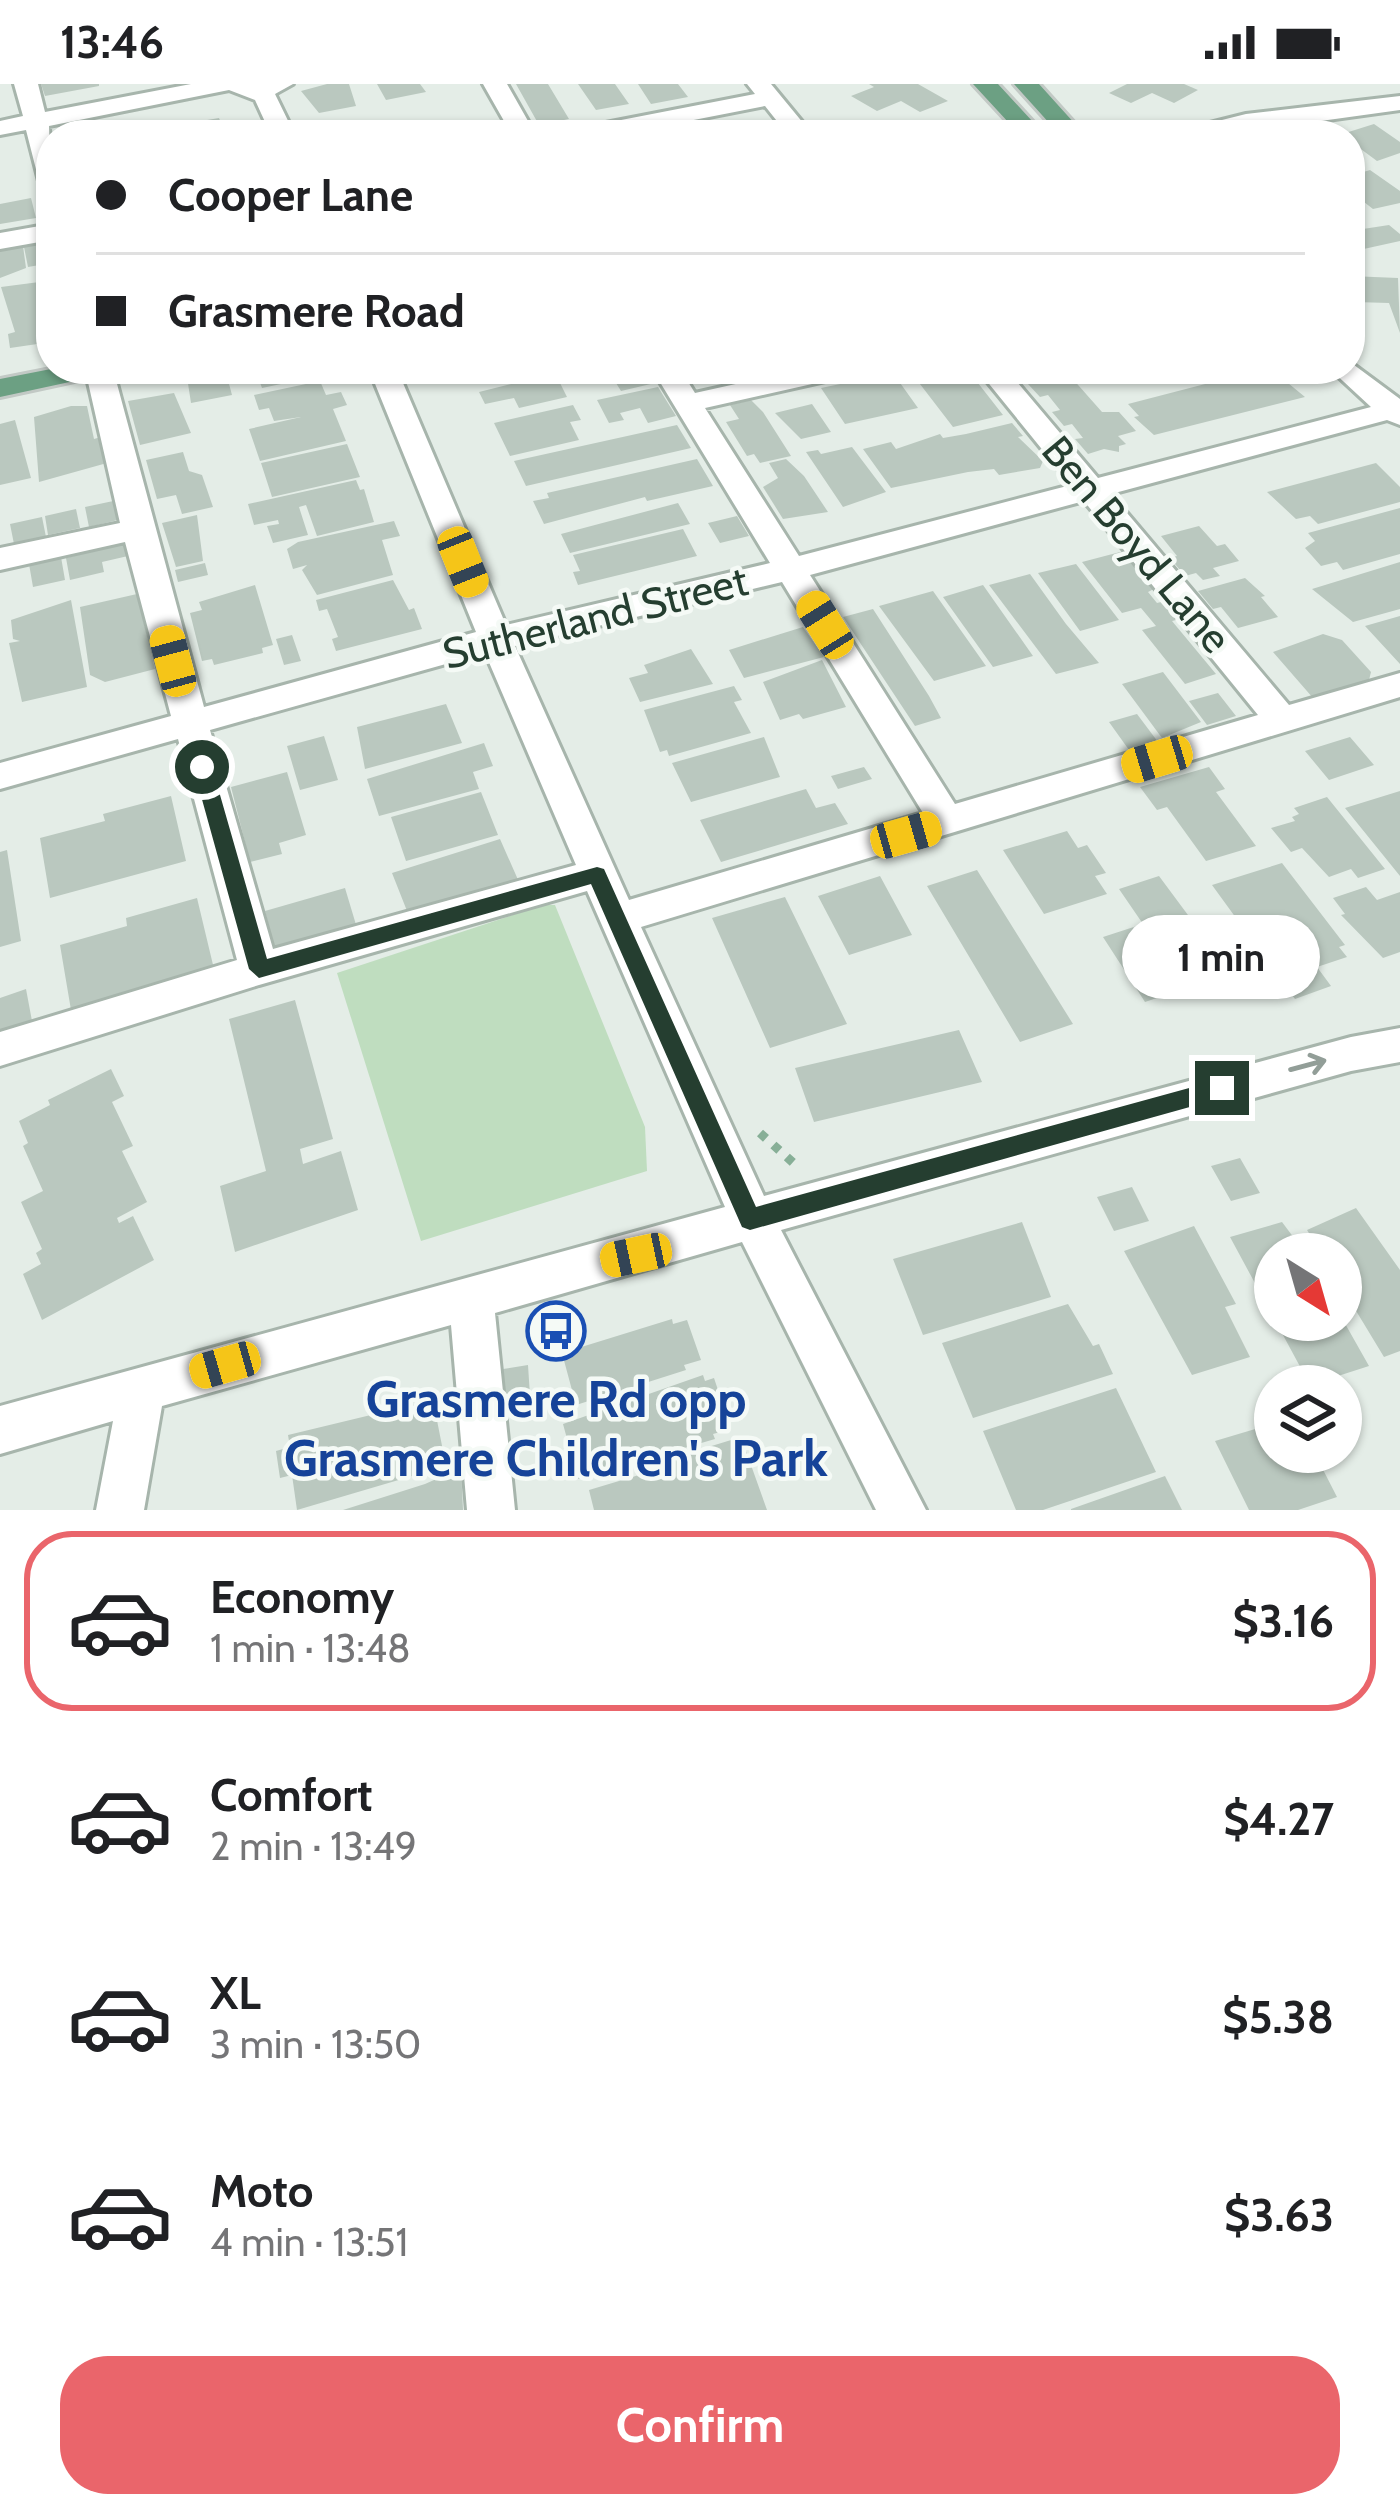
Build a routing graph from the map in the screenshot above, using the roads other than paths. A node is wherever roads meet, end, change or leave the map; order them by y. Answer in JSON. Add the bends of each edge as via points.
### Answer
{"nodes":[{"id":1,"x":26,"y":84,"type":"edge"},
{"id":2,"x":231,"y":84,"type":"edge"},
{"id":3,"x":494,"y":84,"type":"edge"},
{"id":4,"x":986,"y":84,"type":"edge"},
{"id":5,"x":1026,"y":84,"type":"edge"},
{"id":6,"x":272,"y":88,"type":"edge"},
{"id":7,"x":765,"y":91,"type":"edge"},
{"id":8,"x":1400,"y":103,"type":"edge"},
{"id":9,"x":35,"y":120,"type":"junction"},
{"id":10,"x":279,"y":120,"type":"edge"},
{"id":11,"x":515,"y":120,"type":"edge"},
{"id":12,"x":643,"y":120,"type":"edge"},
{"id":13,"x":789,"y":120,"type":"edge"},
{"id":14,"x":1019,"y":120,"type":"edge"},
{"id":15,"x":1061,"y":120,"type":"edge"},
{"id":16,"x":1255,"y":120,"type":"edge"},
{"id":17,"x":36,"y":124,"type":"edge"},
{"id":18,"x":0,"y":128,"type":"edge"},
{"id":19,"x":36,"y":235,"type":"edge"},
{"id":20,"x":0,"y":241,"type":"edge"},
{"id":21,"x":36,"y":381,"type":"edge"},
{"id":22,"x":99,"y":384,"type":"edge"},
{"id":23,"x":389,"y":384,"type":"edge"},
{"id":24,"x":675,"y":384,"type":"edge"},
{"id":25,"x":774,"y":384,"type":"edge"},
{"id":26,"x":1004,"y":384,"type":"edge"},
{"id":27,"x":1363,"y":384,"type":"edge"},
{"id":28,"x":0,"y":388,"type":"edge"},
{"id":29,"x":687,"y":403,"type":"junction"},
{"id":30,"x":1398,"y":411,"type":"edge"},
{"id":31,"x":1095,"y":490,"type":"junction"},
{"id":32,"x":137,"y":529,"type":"junction"},
{"id":33,"x":0,"y":560,"type":"edge"},
{"id":34,"x":790,"y":569,"type":"junction"},
{"id":35,"x":495,"y":639,"type":"junction"},
{"id":36,"x":1400,"y":686,"type":"edge"},
{"id":37,"x":1282,"y":720,"type":"junction"},
{"id":38,"x":191,"y":726,"type":"junction"},
{"id":39,"x":0,"y":776,"type":"edge"},
{"id":40,"x":948,"y":823,"type":"junction"},
{"id":41,"x":597,"y":874,"type":"junction"},
{"id":42,"x":617,"y":919,"type":"junction"},
{"id":43,"x":259,"y":969,"type":"junction"},
{"id":44,"x":1400,"y":1046,"type":"edge"},
{"id":45,"x":0,"y":1049,"type":"edge"},
{"id":46,"x":750,"y":1219,"type":"junction"},
{"id":47,"x":471,"y":1296,"type":"junction"},
{"id":48,"x":142,"y":1389,"type":"junction"},
{"id":49,"x":0,"y":1430,"type":"edge"},
{"id":50,"x":120,"y":1510,"type":"edge"},
{"id":51,"x":490,"y":1510,"type":"edge"},
{"id":52,"x":902,"y":1510,"type":"edge"}],
"edges":[{"from":1,"to":9,"type":"street"},
{"from":2,"to":6,"type":"street"},
{"from":2,"to":9,"type":"street"},
{"from":3,"to":11,"type":"street"},
{"from":4,"to":14,"type":"main road"},
{"from":5,"to":15,"type":"main road"},
{"from":6,"to":10,"type":"street"},
{"from":7,"to":12,"type":"street"},
{"from":7,"to":13,"type":"street"},
{"from":8,"to":16,"type":"street"},
{"from":9,"to":17,"type":"street"},
{"from":9,"to":18,"type":"street"},
{"from":19,"to":20,"type":"street"},
{"from":21,"to":28,"type":"main road"},
{"from":22,"to":32,"type":"street"},
{"from":23,"to":35,"type":"street"},
{"from":24,"to":29,"type":"street"},
{"from":25,"to":29,"type":"street"},
{"from":26,"to":31,"type":"street","name":"Ben Boyd Lane"},
{"from":27,"to":30,"type":"street"},
{"from":29,"to":34,"type":"street"},
{"from":30,"to":31,"type":"street","name":"Sutherland Street"},
{"from":31,"to":34,"type":"street","name":"Sutherland Street"},
{"from":31,"to":37,"type":"street","name":"Ben Boyd Lane"},
{"from":32,"to":33,"type":"street"},
{"from":32,"to":38,"type":"street"},
{"from":34,"to":35,"type":"street","name":"Sutherland Street"},
{"from":34,"to":40,"type":"street"},
{"from":35,"to":38,"type":"street","name":"Sutherland Street"},
{"from":35,"to":41,"type":"street"},
{"from":36,"to":37,"type":"street"},
{"from":37,"to":40,"type":"street"},
{"from":38,"to":39,"type":"street","name":"Sutherland Street"},
{"from":38,"to":43,"type":"street"},
{"from":40,"to":42,"type":"street"},
{"from":41,"to":42,"type":"street"},
{"from":41,"to":43,"type":"street"},
{"from":42,"to":46,"type":"street"},
{"from":43,"to":45,"type":"street"},
{"from":46,"to":44,"type":"street","one_way":true},
{"from":46,"to":47,"type":"street"},
{"from":46,"to":52,"type":"street"},
{"from":47,"to":48,"type":"street"},
{"from":47,"to":51,"type":"street"},
{"from":48,"to":49,"type":"street"},
{"from":48,"to":50,"type":"street"}]}
